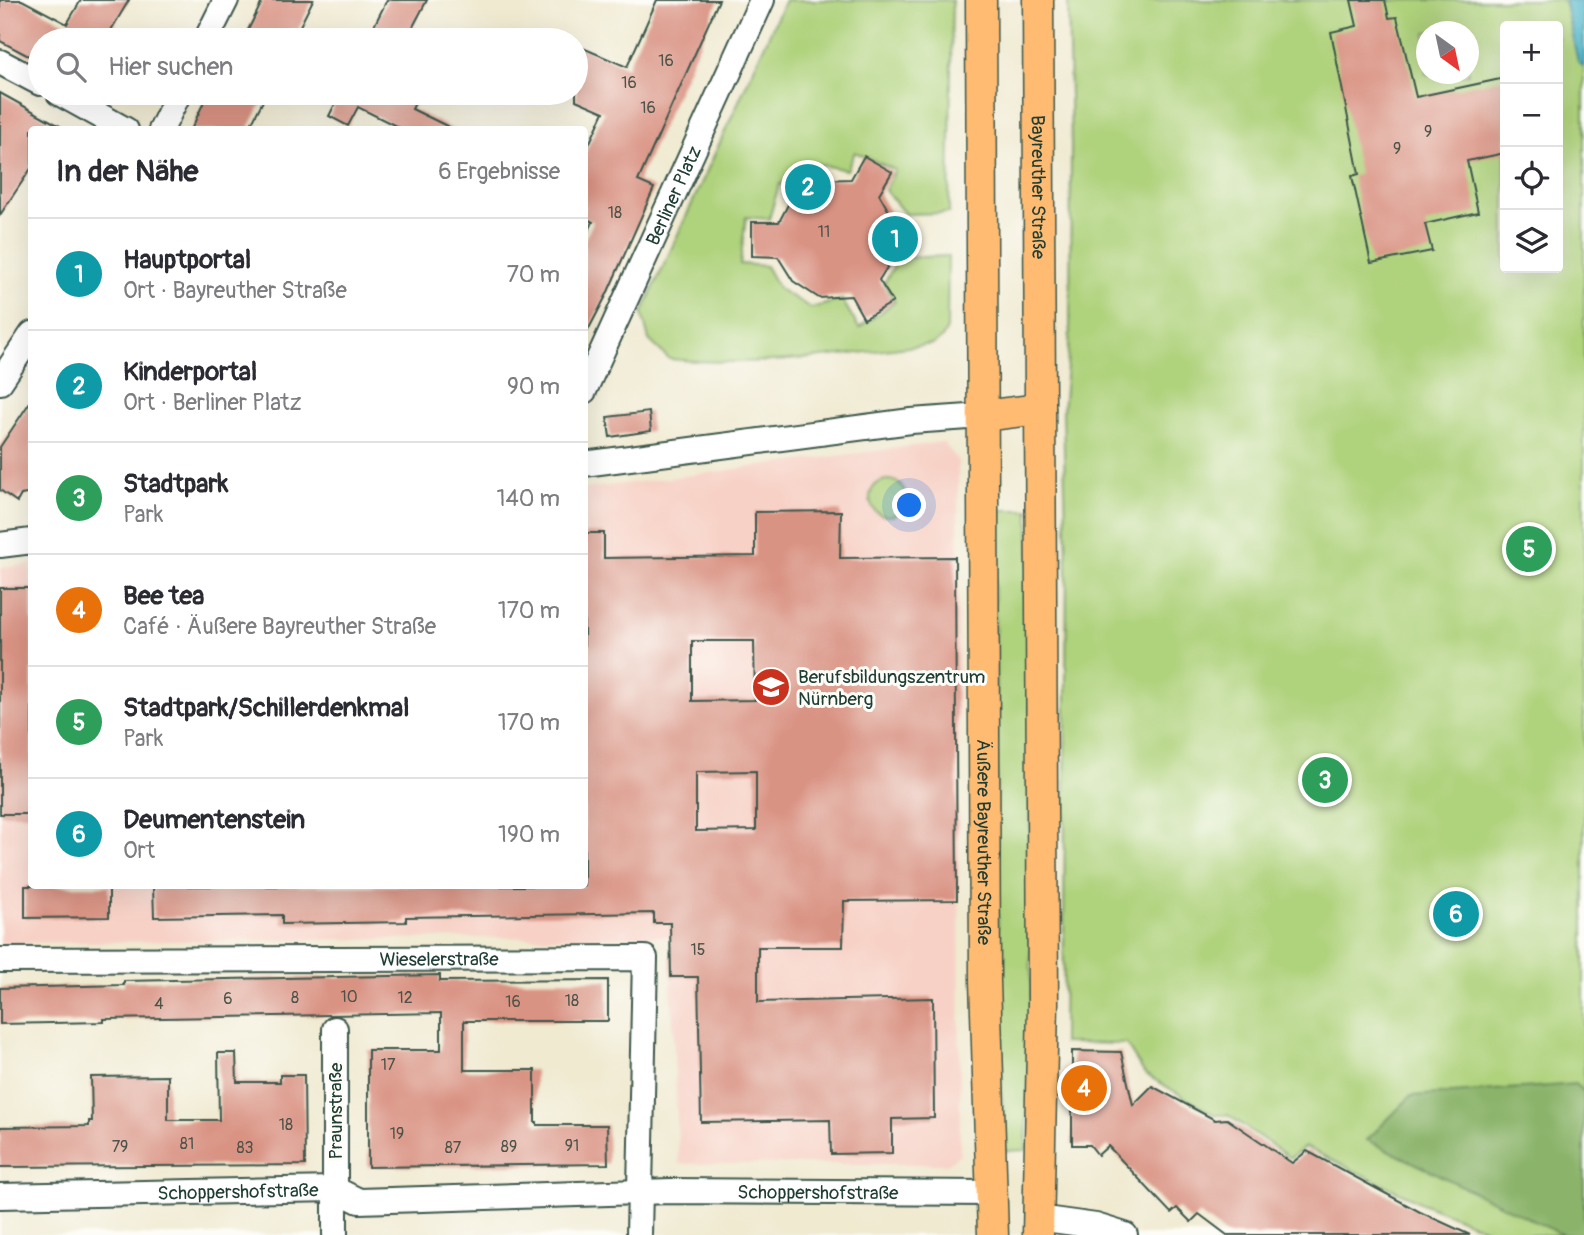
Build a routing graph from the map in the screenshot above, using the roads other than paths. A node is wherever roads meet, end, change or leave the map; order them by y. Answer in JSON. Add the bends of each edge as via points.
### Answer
{"nodes":[{"id":1,"x":226,"y":0,"type":"edge"},
{"id":2,"x":762,"y":0,"type":"edge"},
{"id":3,"x":981,"y":0,"type":"edge"},
{"id":4,"x":1038,"y":0,"type":"edge"},
{"id":5,"x":212,"y":28,"type":"edge"},
{"id":6,"x":0,"y":62,"type":"edge"},
{"id":7,"x":28,"y":77,"type":"edge"},
{"id":8,"x":81,"y":105,"type":"edge"},
{"id":9,"x":173,"y":105,"type":"edge"},
{"id":10,"x":119,"y":126,"type":"edge"},
{"id":11,"x":163,"y":126,"type":"edge"},
{"id":12,"x":28,"y":340,"type":"edge"},
{"id":13,"x":588,"y":375,"type":"edge"},
{"id":14,"x":0,"y":382,"type":"edge"},
{"id":15,"x":1040,"y":409,"type":"junction"},
{"id":16,"x":983,"y":416,"type":"junction"},
{"id":17,"x":588,"y":463,"type":"edge"},
{"id":18,"x":28,"y":542,"type":"edge"},
{"id":19,"x":0,"y":545,"type":"edge"},
{"id":20,"x":0,"y":960,"type":"edge"},
{"id":21,"x":335,"y":1029,"type":"dead end"},
{"id":22,"x":335,"y":1189,"type":"junction"},
{"id":23,"x":641,"y":1193,"type":"junction"},
{"id":24,"x":993,"y":1193,"type":"junction"},
{"id":25,"x":0,"y":1196,"type":"edge"},
{"id":26,"x":1038,"y":1226,"type":"edge"},
{"id":27,"x":335,"y":1235,"type":"edge"},
{"id":28,"x":639,"y":1235,"type":"edge"},
{"id":29,"x":993,"y":1235,"type":"edge"},
{"id":30,"x":1125,"y":1235,"type":"edge"}],
"edges":[{"from":1,"to":5,"type":"street"},
{"from":2,"to":13,"type":"street","name":"Berliner Platz"},
{"from":3,"to":16,"type":"main road","name":"Äußere Bayreuther Straße"},
{"from":4,"to":15,"type":"main road","name":"Bayreuther Straße"},
{"from":6,"to":7,"type":"street"},
{"from":8,"to":10,"type":"street"},
{"from":9,"to":11,"type":"street"},
{"from":12,"to":14,"type":"street"},
{"from":15,"to":16,"type":"main road"},
{"from":15,"to":26,"type":"main road","via":[[1043,1003]]},
{"from":16,"to":17,"type":"street"},
{"from":16,"to":24,"type":"main road","name":"Äußere Bayreuther Straße","via":[[985,981]]},
{"from":18,"to":19,"type":"street"},
{"from":20,"to":23,"type":"street","name":"Wieselerstraße","via":[[645,958]]},
{"from":21,"to":22,"type":"street","name":"Praunstraße"},
{"from":22,"to":23,"type":"street","name":"Schoppershofstraße","via":[[359,1201]]},
{"from":22,"to":25,"type":"street","name":"Schoppershofstraße"},
{"from":22,"to":27,"type":"street","name":"Praunstraße"},
{"from":23,"to":24,"type":"street","name":"Schoppershofstraße"},
{"from":23,"to":28,"type":"street"},
{"from":24,"to":29,"type":"main road","name":"Äußere Bayreuther Straße"},
{"from":26,"to":30,"type":"street","via":[[1106,1228]]}]}
